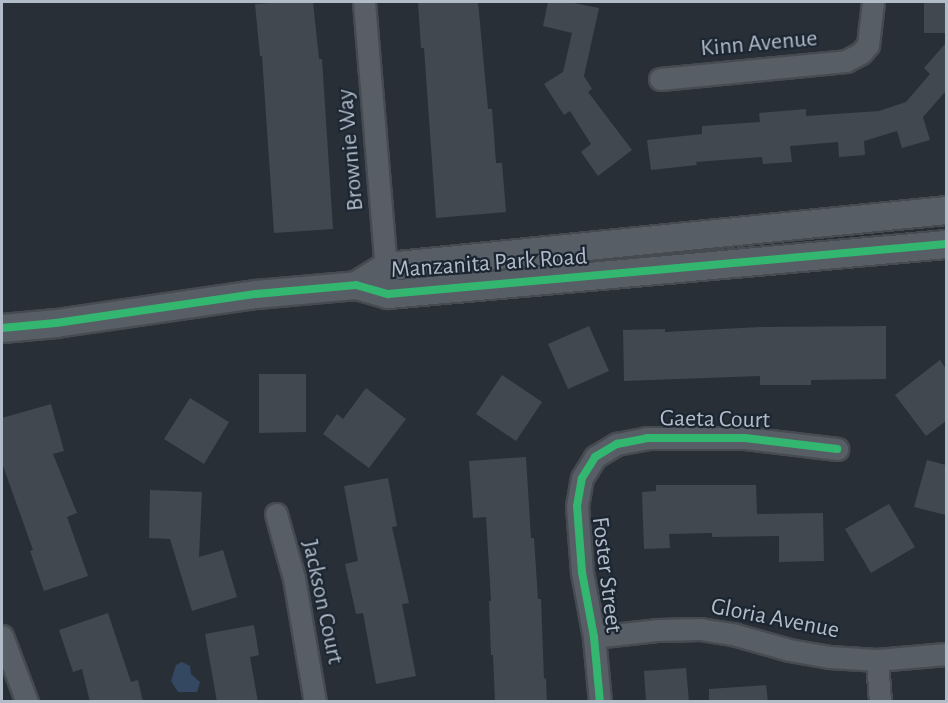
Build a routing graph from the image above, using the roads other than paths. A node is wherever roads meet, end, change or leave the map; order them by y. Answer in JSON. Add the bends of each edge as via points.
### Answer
{"nodes":[{"id":1,"x":364,"y":2,"type":"edge"},
{"id":2,"x":873,"y":2,"type":"edge"},
{"id":3,"x":660,"y":79,"type":"dead end"},
{"id":4,"x":946,"y":210,"type":"edge"},
{"id":5,"x":946,"y":244,"type":"edge"},
{"id":6,"x":387,"y":266,"type":"junction"},
{"id":7,"x":356,"y":285,"type":"junction"},
{"id":8,"x":388,"y":294,"type":"junction"},
{"id":9,"x":2,"y":328,"type":"edge"},
{"id":10,"x":837,"y":449,"type":"dead end"},
{"id":11,"x":595,"y":456,"type":"joint"},
{"id":12,"x":276,"y":514,"type":"dead end"},
{"id":13,"x":2,"y":636,"type":"edge"},
{"id":14,"x":594,"y":637,"type":"junction"},
{"id":15,"x":946,"y":654,"type":"edge"},
{"id":16,"x":878,"y":660,"type":"junction"},
{"id":17,"x":27,"y":702,"type":"edge"},
{"id":18,"x":315,"y":702,"type":"edge"},
{"id":19,"x":600,"y":702,"type":"edge"},
{"id":20,"x":880,"y":702,"type":"edge"}],
"edges":[{"from":1,"to":6,"type":"street","name":"Brownie Way"},
{"from":2,"to":3,"type":"street","name":"Kinn Avenue","via":[[868,45],[846,61]]},
{"from":4,"to":6,"type":"street","name":"Manzanita Park Road"},
{"from":5,"to":8,"type":"street","name":"Manzanita Park Road"},
{"from":6,"to":7,"type":"street","name":"Manzanita Park Road"},
{"from":6,"to":8,"type":"street","name":"Brownie Way"},
{"from":7,"to":8,"type":"street","name":"Manzanita Park Road"},
{"from":7,"to":9,"type":"street","name":"Manzanita Park Road","via":[[256,294]]},
{"from":10,"to":11,"type":"street","name":"Gaeta Court","via":[[745,438],[647,438],[617,444]]},
{"from":11,"to":14,"type":"street","name":"Foster Street","via":[[582,478],[577,506],[582,572]]},
{"from":12,"to":18,"type":"street","name":"Jackson Court","via":[[294,578]]},
{"from":13,"to":17,"type":"street"},
{"from":14,"to":16,"type":"street","name":"Gloria Avenue","via":[[700,629],[789,650]]},
{"from":14,"to":19,"type":"street","name":"Foster Street"},
{"from":15,"to":16,"type":"street","name":"Gloria Avenue"},
{"from":16,"to":20,"type":"street"}]}
